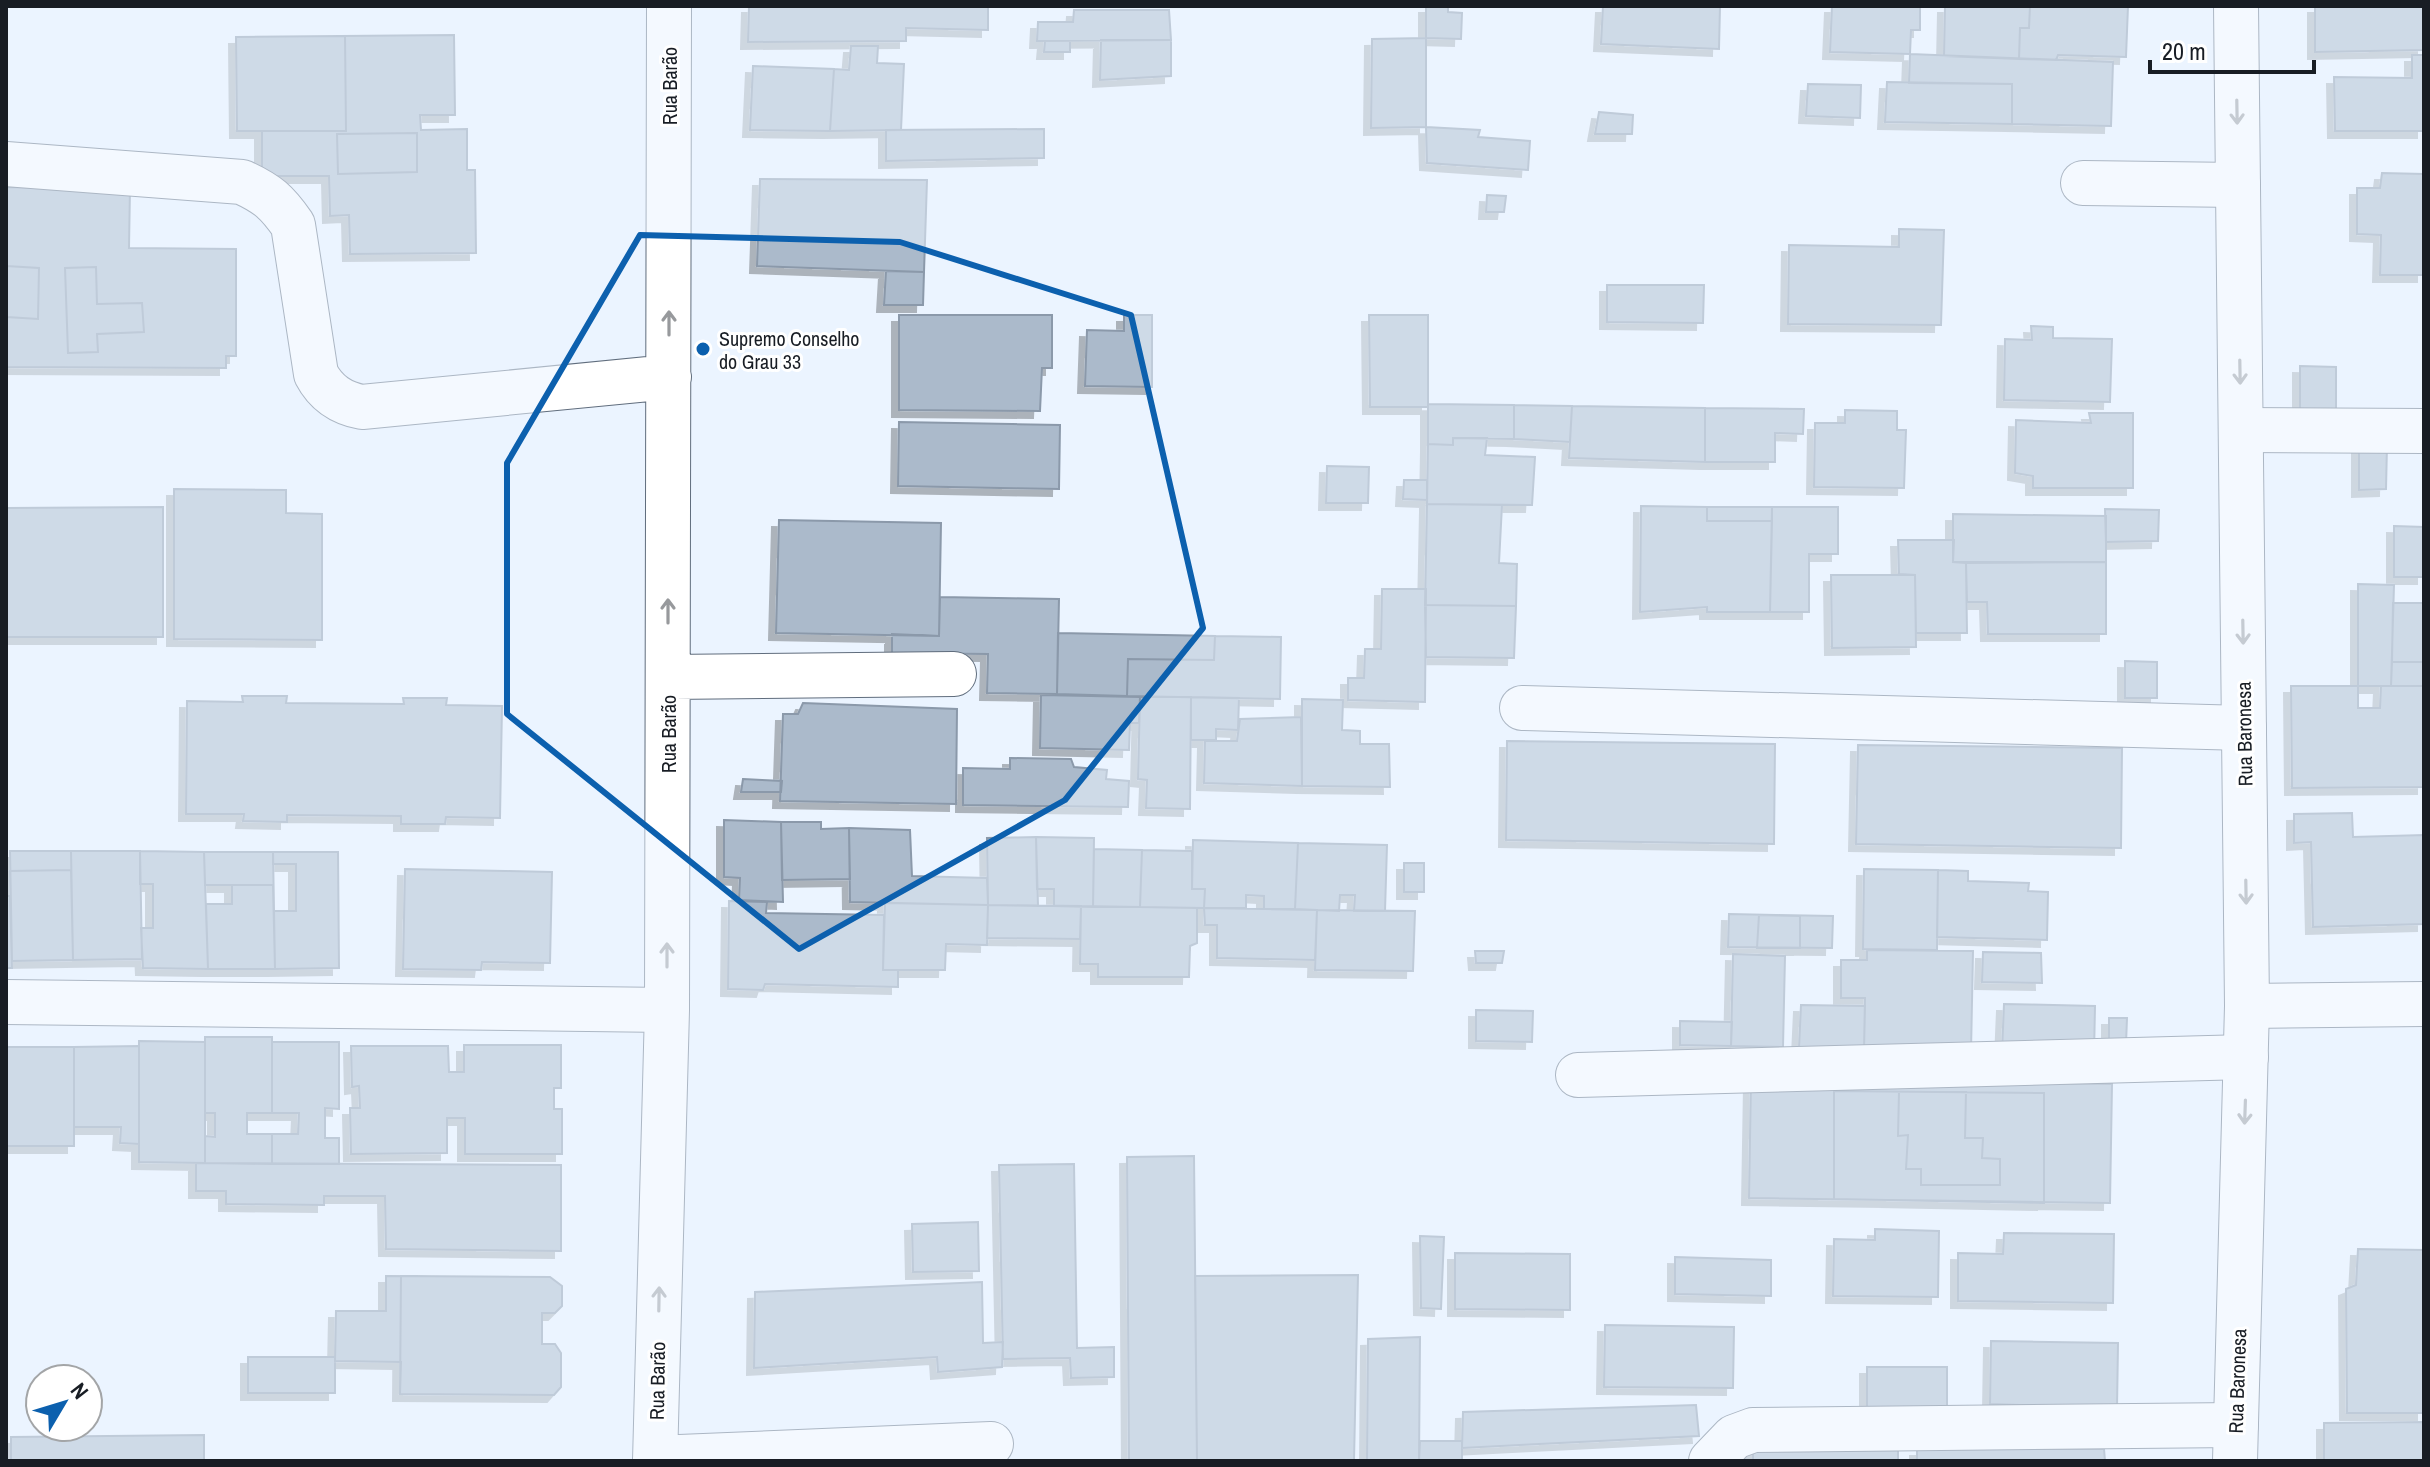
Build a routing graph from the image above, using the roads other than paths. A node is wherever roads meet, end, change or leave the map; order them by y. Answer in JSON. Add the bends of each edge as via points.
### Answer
{"nodes":[{"id":1,"x":669,"y":6,"type":"edge"},
{"id":2,"x":2236,"y":6,"type":"edge"},
{"id":3,"x":6,"y":164,"type":"edge"},
{"id":4,"x":2083,"y":183,"type":"dead end"},
{"id":5,"x":2238,"y":185,"type":"junction"},
{"id":6,"x":669,"y":377,"type":"junction"},
{"id":7,"x":2241,"y":430,"type":"junction"},
{"id":8,"x":2424,"y":431,"type":"edge"},
{"id":9,"x":954,"y":674,"type":"dead end"},
{"id":10,"x":668,"y":677,"type":"junction"},
{"id":11,"x":1522,"y":708,"type":"dead end"},
{"id":12,"x":2244,"y":728,"type":"junction"},
{"id":13,"x":6,"y":1002,"type":"edge"},
{"id":14,"x":2424,"y":1004,"type":"edge"},
{"id":15,"x":2247,"y":1006,"type":"junction"},
{"id":16,"x":667,"y":1010,"type":"junction"},
{"id":17,"x":2246,"y":1057,"type":"junction"},
{"id":18,"x":1578,"y":1075,"type":"dead end"},
{"id":19,"x":2236,"y":1443,"type":"edge"},
{"id":20,"x":991,"y":1444,"type":"dead end"},
{"id":21,"x":655,"y":1459,"type":"edge"},
{"id":22,"x":1711,"y":1461,"type":"edge"}],
"edges":[{"from":6,"to":1,"type":"street","name":"Rua Barão","one_way":true},
{"from":2,"to":5,"type":"street","name":"Rua Baronesa","one_way":true},
{"from":3,"to":6,"type":"street","via":[[242,182],[266,193],[293,225],[316,374],[334,397],[348,404],[362,407]]},
{"from":4,"to":5,"type":"street"},
{"from":5,"to":7,"type":"street","name":"Rua Baronesa","one_way":true},
{"from":10,"to":6,"type":"street","name":"Rua Barão","one_way":true},
{"from":7,"to":8,"type":"street"},
{"from":7,"to":12,"type":"street","name":"Rua Baronesa","one_way":true},
{"from":9,"to":10,"type":"street"},
{"from":16,"to":10,"type":"street","name":"Rua Barão","one_way":true},
{"from":11,"to":12,"type":"street"},
{"from":12,"to":15,"type":"street","name":"Rua Baronesa","one_way":true},
{"from":13,"to":16,"type":"street"},
{"from":14,"to":15,"type":"street"},
{"from":15,"to":17,"type":"street","name":"Rua Baronesa"},
{"from":21,"to":16,"type":"street","name":"Rua Barão","one_way":true},
{"from":17,"to":18,"type":"street"},
{"from":17,"to":19,"type":"street","name":"Rua Baronesa","one_way":true},
{"from":19,"to":22,"type":"street","via":[[1753,1430],[1734,1437]]},
{"from":20,"to":21,"type":"street"}]}
